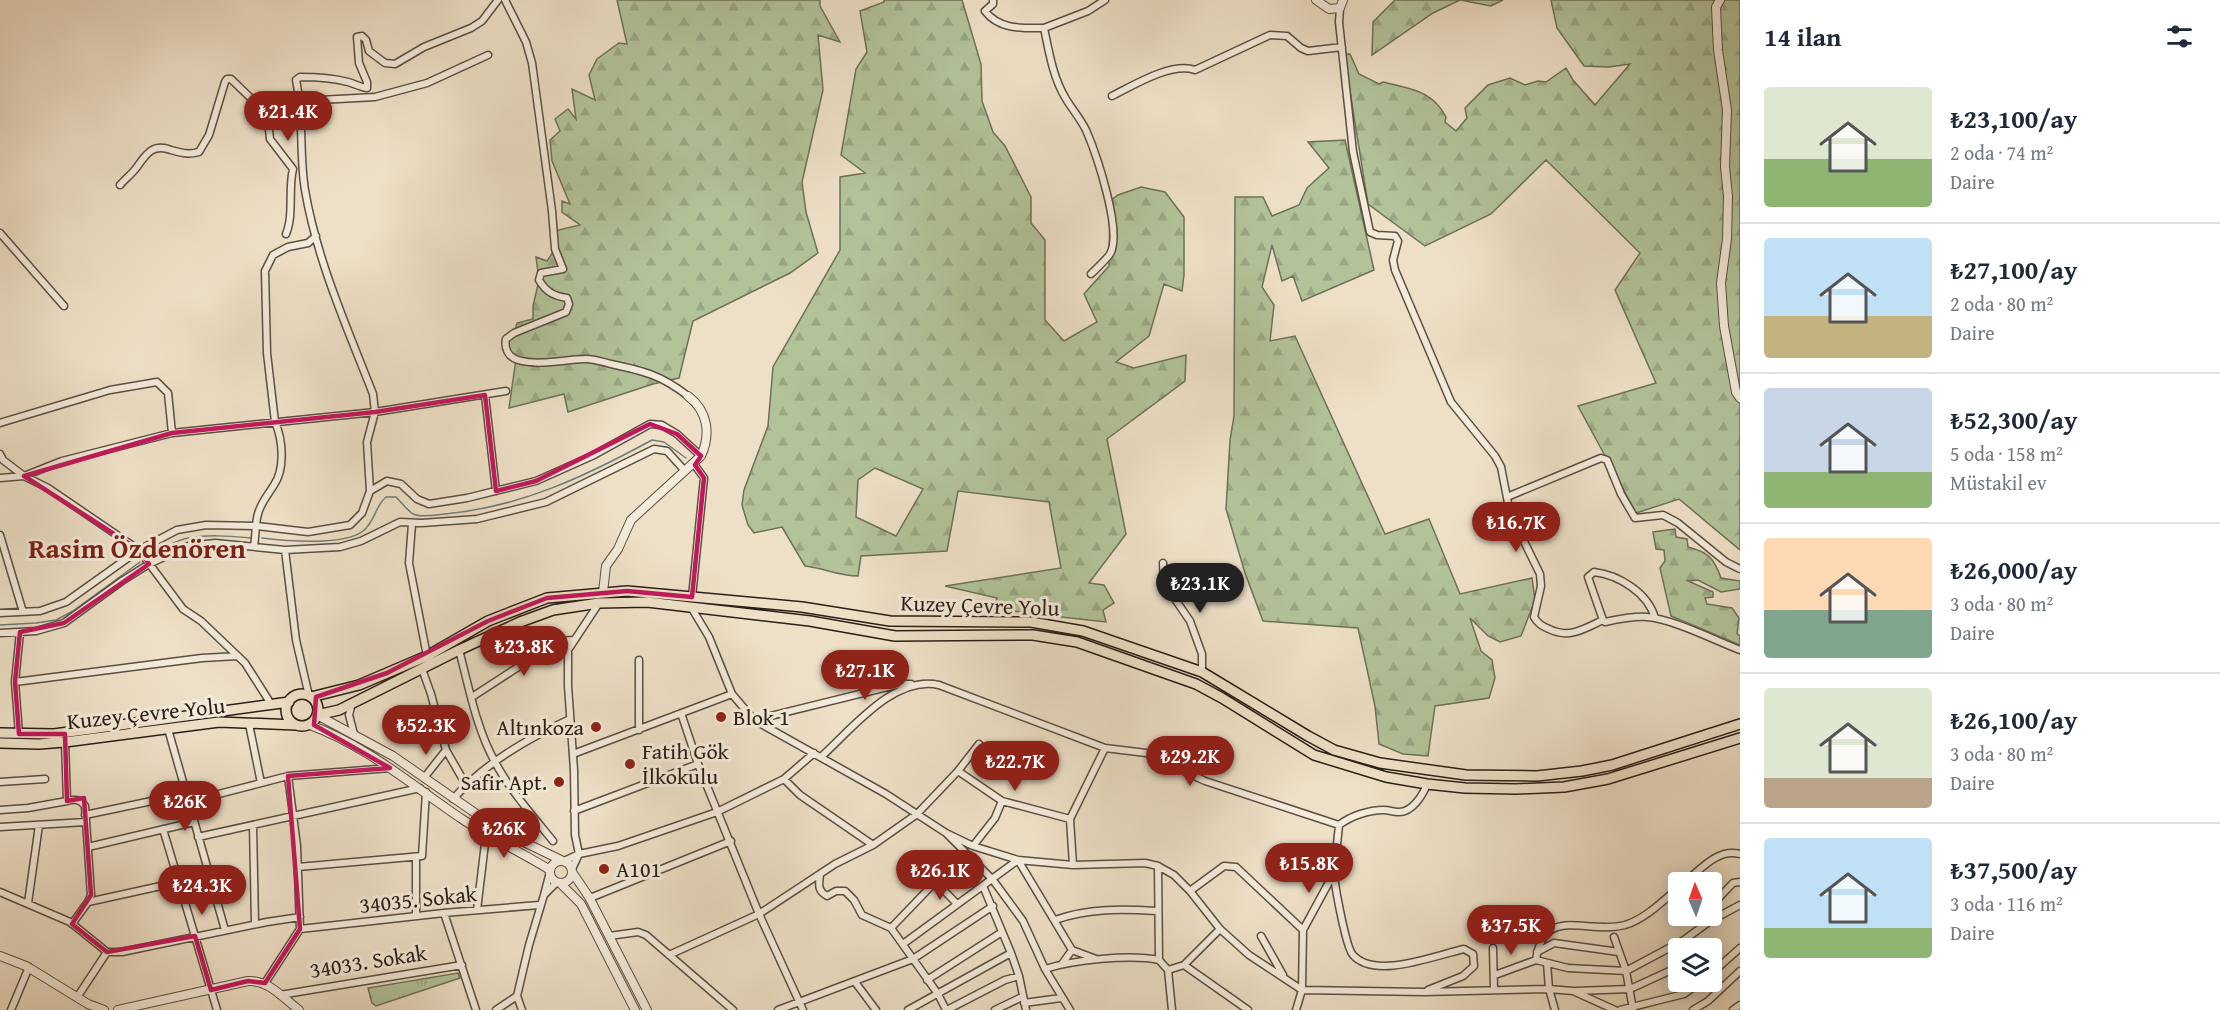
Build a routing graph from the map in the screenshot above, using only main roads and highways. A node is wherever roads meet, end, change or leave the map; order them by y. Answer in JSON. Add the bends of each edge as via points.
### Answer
{"nodes":[{"id":1,"x":691,"y":602,"type":"junction"},
{"id":2,"x":310,"y":696,"type":"junction"},
{"id":3,"x":289,"y":702,"type":"junction"},
{"id":4,"x":318,"y":716,"type":"junction"},
{"id":5,"x":1740,"y":724,"type":"edge"},
{"id":6,"x":296,"y":725,"type":"junction"},
{"id":7,"x":0,"y":733,"type":"edge"},
{"id":8,"x":1740,"y":738,"type":"edge"},
{"id":9,"x":0,"y":743,"type":"edge"}],
"edges":[{"from":1,"to":2,"type":"main road","name":"Kuzey Çevre Yolu","via":[[627,591],[547,598],[488,621],[427,656],[359,685]]},
{"from":1,"to":4,"type":"main road","name":"Kuzey Çevre Yolu","via":[[599,603],[553,610],[459,650],[339,710]]},
{"from":1,"to":5,"type":"main road","name":"Kuzey Çevre Yolu","via":[[802,607],[890,621],[1031,622],[1083,631],[1202,672],[1335,750],[1380,763],[1466,775],[1537,776],[1582,771]]},
{"from":1,"to":8,"type":"main road","name":"Kuzey Çevre Yolu","via":[[895,636],[1033,635],[1077,642],[1196,684],[1314,755],[1386,777],[1427,784],[1465,788],[1563,787],[1608,779]]},
{"from":2,"to":3,"type":"main road","via":[[298,695]]},
{"from":2,"to":4,"type":"main road","via":[[318,706]]},
{"from":3,"to":6,"type":"main road","via":[[287,715]]},
{"from":3,"to":7,"type":"main road","name":"Kuzey Çevre Yolu","via":[[66,733]]},
{"from":4,"to":6,"type":"main road","via":[[310,725]]},
{"from":6,"to":9,"type":"main road","name":"Kuzey Çevre Yolu","via":[[219,722],[65,742]]}]}
